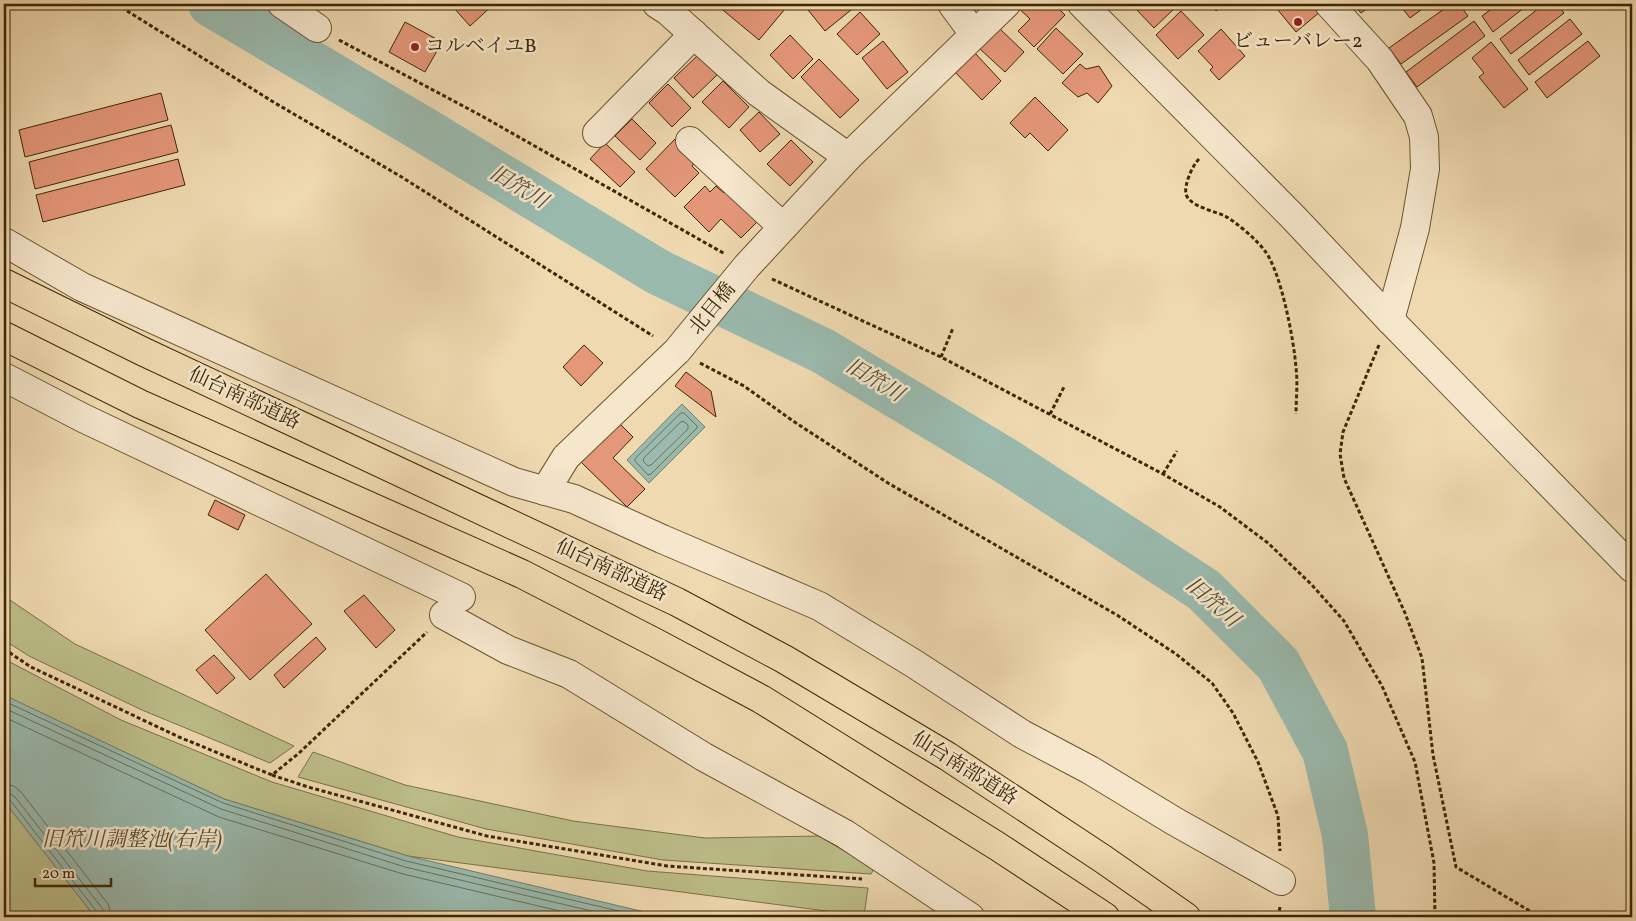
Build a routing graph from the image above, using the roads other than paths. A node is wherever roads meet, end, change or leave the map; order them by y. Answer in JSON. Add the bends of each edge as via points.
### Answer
{"nodes":[{"id":1,"x":282,"y":4,"type":"edge"},
{"id":2,"x":657,"y":4,"type":"edge"},
{"id":3,"x":952,"y":4,"type":"edge"},
{"id":4,"x":1006,"y":4,"type":"edge"},
{"id":5,"x":1082,"y":4,"type":"edge"},
{"id":6,"x":1329,"y":4,"type":"edge"},
{"id":7,"x":317,"y":28,"type":"road end"},
{"id":8,"x":694,"y":34,"type":"junction"},
{"id":9,"x":974,"y":34,"type":"junction"},
{"id":10,"x":596,"y":133,"type":"dead end"},
{"id":11,"x":690,"y":141,"type":"dead end"},
{"id":12,"x":848,"y":157,"type":"junction"},
{"id":13,"x":783,"y":227,"type":"junction"},
{"id":14,"x":4,"y":242,"type":"edge"},
{"id":15,"x":4,"y":283,"type":"edge"},
{"id":16,"x":1390,"y":320,"type":"junction"},
{"id":17,"x":4,"y":336,"type":"edge"},
{"id":18,"x":4,"y":377,"type":"edge"},
{"id":19,"x":545,"y":491,"type":"junction"},
{"id":20,"x":1632,"y":568,"type":"edge"},
{"id":21,"x":1281,"y":880,"type":"road end"},
{"id":22,"x":970,"y":917,"type":"edge"},
{"id":23,"x":1105,"y":917,"type":"edge"},
{"id":24,"x":1186,"y":917,"type":"edge"}],
"edges":[{"from":1,"to":7,"type":"street"},
{"from":2,"to":8,"type":"street"},
{"from":3,"to":9,"type":"street"},
{"from":4,"to":9,"type":"street","name":"北目橋"},
{"from":5,"to":16,"type":"street"},
{"from":6,"to":16,"type":"street","via":[[1380,60],[1418,116],[1424,137],[1425,169],[1416,228]]},
{"from":8,"to":10,"type":"street","via":[[637,108]]},
{"from":8,"to":12,"type":"street","via":[[759,93]]},
{"from":9,"to":12,"type":"street","name":"北目橋"},
{"from":11,"to":13,"type":"street"},
{"from":12,"to":13,"type":"street","name":"北目橋"},
{"from":13,"to":19,"type":"street","name":"北目橋","via":[[682,346],[566,457]]},
{"from":14,"to":19,"type":"street","via":[[82,288],[514,482]]},
{"from":15,"to":24,"type":"highway","name":"仙台南部道路","via":[[677,602],[784,660],[947,756]]},
{"from":16,"to":20,"type":"street"},
{"from":17,"to":23,"type":"highway","name":"仙台南部道路","via":[[140,404],[522,574],[656,643],[761,700],[998,846]]},
{"from":18,"to":22,"type":"street","via":[[452,606],[508,650],[569,674],[704,757],[845,834]]},
{"from":19,"to":21,"type":"street","via":[[574,499],[819,606],[1022,734]]}]}
